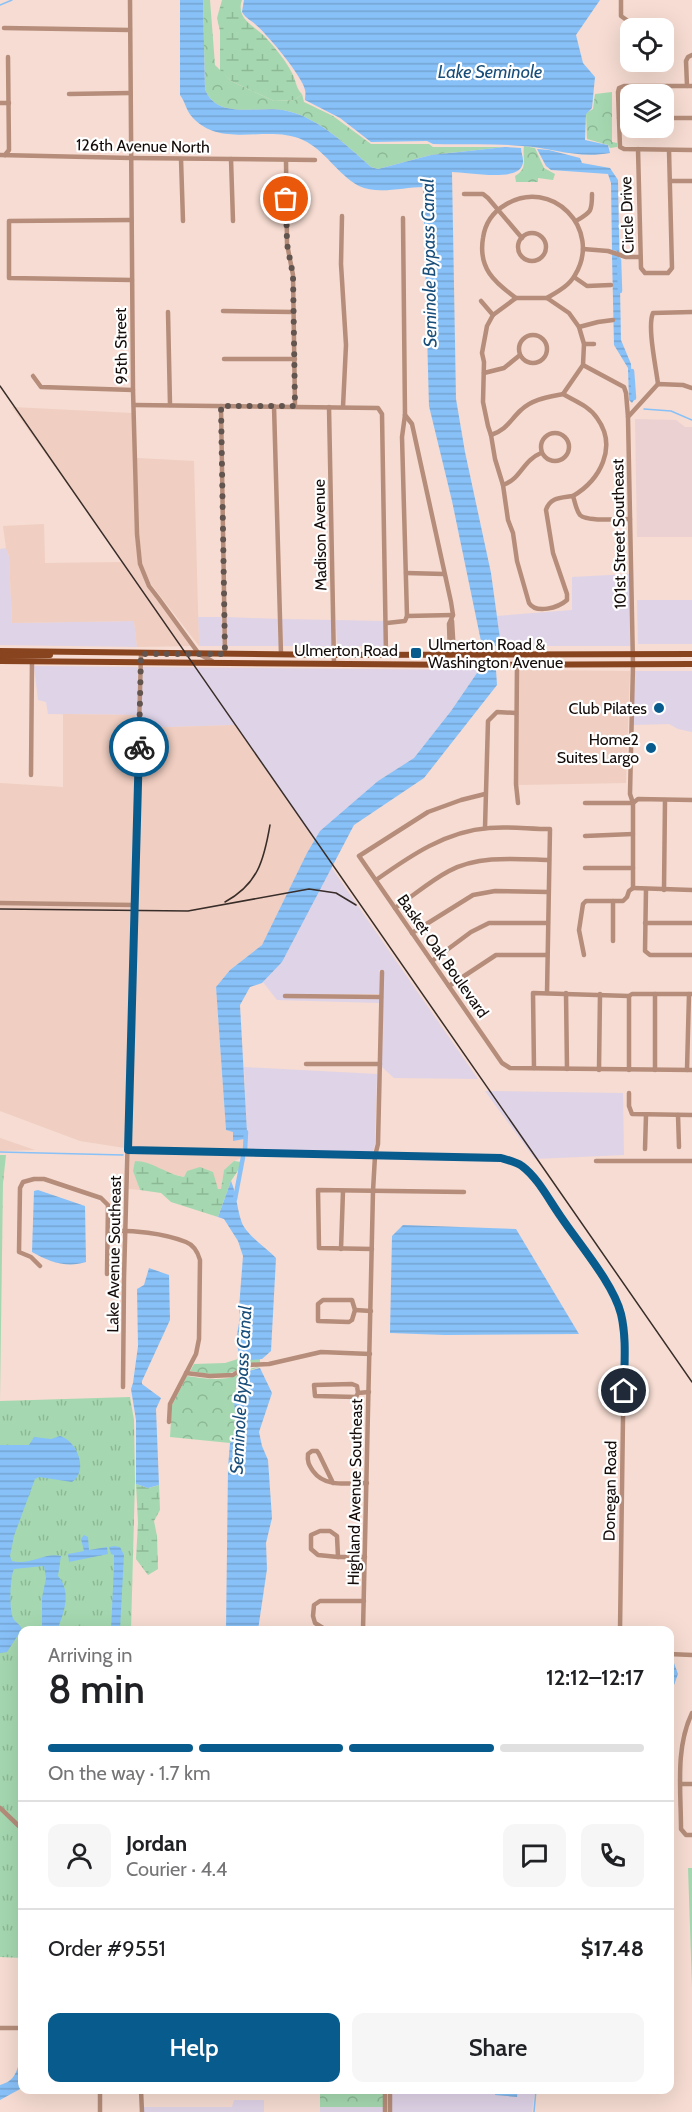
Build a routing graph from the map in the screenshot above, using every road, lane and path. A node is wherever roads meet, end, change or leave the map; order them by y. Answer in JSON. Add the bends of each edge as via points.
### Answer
{"nodes":[{"id":1,"x":130,"y":0,"type":"edge"},
{"id":2,"x":621,"y":0,"type":"edge"},
{"id":3,"x":623,"y":18,"type":"edge"},
{"id":4,"x":4,"y":28,"type":"dead end"},
{"id":5,"x":130,"y":30,"type":"junction"},
{"id":6,"x":692,"y":55,"type":"edge"},
{"id":7,"x":8,"y":57,"type":"dead end"},
{"id":8,"x":689,"y":86,"type":"edge"},
{"id":9,"x":130,"y":93,"type":"junction"},
{"id":10,"x":69,"y":94,"type":"dead end"},
{"id":11,"x":0,"y":103,"type":"edge"},
{"id":12,"x":9,"y":103,"type":"junction"},
{"id":13,"x":619,"y":118,"type":"joint"},
{"id":14,"x":674,"y":118,"type":"edge"},
{"id":15,"x":692,"y":118,"type":"edge"},
{"id":16,"x":638,"y":149,"type":"junction"},
{"id":17,"x":669,"y":150,"type":"junction"},
{"id":18,"x":692,"y":150,"type":"edge"},
{"id":19,"x":3,"y":155,"type":"edge"},
{"id":20,"x":131,"y":158,"type":"junction"},
{"id":21,"x":182,"y":159,"type":"junction"},
{"id":22,"x":231,"y":159,"type":"junction"},
{"id":23,"x":286,"y":160,"type":"junction"},
{"id":24,"x":315,"y":160,"type":"dead end"},
{"id":25,"x":670,"y":181,"type":"junction"},
{"id":26,"x":692,"y":181,"type":"edge"},
{"id":27,"x":464,"y":194,"type":"dead end"},
{"id":28,"x":592,"y":194,"type":"dead end"},
{"id":29,"x":498,"y":209,"type":"junction"},
{"id":30,"x":342,"y":216,"type":"dead end"},
{"id":31,"x":403,"y":218,"type":"dead end"},
{"id":32,"x":131,"y":220,"type":"junction"},
{"id":33,"x":183,"y":221,"type":"dead end"},
{"id":34,"x":233,"y":221,"type":"dead end"},
{"id":35,"x":576,"y":221,"type":"junction"},
{"id":36,"x":522,"y":238,"type":"junction"},
{"id":37,"x":583,"y":249,"type":"junction"},
{"id":38,"x":640,"y":257,"type":"junction"},
{"id":39,"x":574,"y":277,"type":"junction"},
{"id":40,"x":132,"y":280,"type":"junction"},
{"id":41,"x":611,"y":285,"type":"dead end"},
{"id":42,"x":516,"y":298,"type":"junction"},
{"id":43,"x":547,"y":298,"type":"junction"},
{"id":44,"x":482,"y":301,"type":"dead end"},
{"id":45,"x":223,"y":311,"type":"dead end"},
{"id":46,"x":168,"y":312,"type":"dead end"},
{"id":47,"x":294,"y":312,"type":"junction"},
{"id":48,"x":692,"y":312,"type":"edge"},
{"id":49,"x":493,"y":315,"type":"junction"},
{"id":50,"x":613,"y":321,"type":"dead end"},
{"id":51,"x":579,"y":327,"type":"junction"},
{"id":52,"x":584,"y":344,"type":"junction"},
{"id":53,"x":594,"y":344,"type":"dead end"},
{"id":54,"x":520,"y":355,"type":"junction"},
{"id":55,"x":224,"y":358,"type":"dead end"},
{"id":56,"x":295,"y":359,"type":"junction"},
{"id":57,"x":583,"y":364,"type":"junction"},
{"id":58,"x":484,"y":373,"type":"junction"},
{"id":59,"x":33,"y":376,"type":"dead end"},
{"id":60,"x":658,"y":384,"type":"junction"},
{"id":61,"x":692,"y":388,"type":"edge"},
{"id":62,"x":133,"y":390,"type":"junction"},
{"id":63,"x":562,"y":394,"type":"junction"},
{"id":64,"x":134,"y":405,"type":"junction"},
{"id":65,"x":170,"y":405,"type":"junction"},
{"id":66,"x":221,"y":406,"type":"junction"},
{"id":67,"x":274,"y":406,"type":"junction"},
{"id":68,"x":295,"y":406,"type":"junction"},
{"id":69,"x":329,"y":406,"type":"junction"},
{"id":70,"x":343,"y":407,"type":"junction"},
{"id":71,"x":405,"y":415,"type":"junction"},
{"id":72,"x":628,"y":417,"type":"junction"},
{"id":73,"x":491,"y":435,"type":"junction"},
{"id":74,"x":542,"y":453,"type":"junction"},
{"id":75,"x":503,"y":485,"type":"junction"},
{"id":76,"x":573,"y":496,"type":"junction"},
{"id":77,"x":630,"y":519,"type":"junction"},
{"id":78,"x":406,"y":573,"type":"junction"},
{"id":79,"x":444,"y":574,"type":"junction"},
{"id":80,"x":407,"y":616,"type":"junction"},
{"id":81,"x":452,"y":618,"type":"junction"},
{"id":82,"x":387,"y":623,"type":"junction"},
{"id":83,"x":0,"y":651,"type":"edge"},
{"id":84,"x":52,"y":652,"type":"junction"},
{"id":85,"x":141,"y":654,"type":"junction"},
{"id":86,"x":199,"y":654,"type":"junction"},
{"id":87,"x":225,"y":654,"type":"junction"},
{"id":88,"x":281,"y":654,"type":"junction"},
{"id":89,"x":633,"y":654,"type":"junction"},
{"id":90,"x":692,"y":654,"type":"edge"},
{"id":91,"x":335,"y":655,"type":"junction"},
{"id":92,"x":386,"y":655,"type":"junction"},
{"id":93,"x":452,"y":655,"type":"junction"},
{"id":94,"x":0,"y":656,"type":"edge"},
{"id":95,"x":0,"y":661,"type":"edge"},
{"id":96,"x":32,"y":661,"type":"junction"},
{"id":97,"x":140,"y":663,"type":"junction"},
{"id":98,"x":217,"y":663,"type":"junction"},
{"id":99,"x":334,"y":664,"type":"junction"},
{"id":100,"x":692,"y":664,"type":"edge"},
{"id":101,"x":517,"y":665,"type":"junction"},
{"id":102,"x":633,"y":665,"type":"junction"},
{"id":103,"x":516,"y":713,"type":"junction"},
{"id":104,"x":31,"y":775,"type":"dead end"},
{"id":105,"x":485,"y":794,"type":"junction"},
{"id":106,"x":665,"y":800,"type":"junction"},
{"id":107,"x":692,"y":800,"type":"edge"},
{"id":108,"x":518,"y":803,"type":"dead end"},
{"id":109,"x":585,"y":803,"type":"dead end"},
{"id":110,"x":633,"y":803,"type":"junction"},
{"id":111,"x":484,"y":828,"type":"junction"},
{"id":112,"x":633,"y":834,"type":"junction"},
{"id":113,"x":585,"y":836,"type":"dead end"},
{"id":114,"x":549,"y":860,"type":"junction"},
{"id":115,"x":585,"y":868,"type":"dead end"},
{"id":116,"x":633,"y":868,"type":"junction"},
{"id":117,"x":376,"y":880,"type":"junction"},
{"id":118,"x":633,"y":888,"type":"junction"},
{"id":119,"x":646,"y":889,"type":"junction"},
{"id":120,"x":664,"y":890,"type":"junction"},
{"id":121,"x":692,"y":890,"type":"edge"},
{"id":122,"x":548,"y":892,"type":"junction"},
{"id":123,"x":613,"y":901,"type":"junction"},
{"id":124,"x":0,"y":903,"type":"edge"},
{"id":125,"x":135,"y":905,"type":"junction"},
{"id":126,"x":395,"y":908,"type":"junction"},
{"id":127,"x":645,"y":923,"type":"junction"},
{"id":128,"x":548,"y":924,"type":"junction"},
{"id":129,"x":692,"y":924,"type":"edge"},
{"id":130,"x":412,"y":933,"type":"junction"},
{"id":131,"x":613,"y":940,"type":"dead end"},
{"id":132,"x":547,"y":955,"type":"junction"},
{"id":133,"x":692,"y":955,"type":"edge"},
{"id":134,"x":585,"y":956,"type":"dead end"},
{"id":135,"x":432,"y":961,"type":"junction"},
{"id":136,"x":382,"y":972,"type":"dead end"},
{"id":137,"x":449,"y":986,"type":"junction"},
{"id":138,"x":547,"y":993,"type":"junction"},
{"id":139,"x":566,"y":993,"type":"junction"},
{"id":140,"x":600,"y":994,"type":"junction"},
{"id":141,"x":655,"y":994,"type":"junction"},
{"id":142,"x":690,"y":994,"type":"edge"},
{"id":143,"x":285,"y":996,"type":"dead end"},
{"id":144,"x":629,"y":996,"type":"junction"},
{"id":145,"x":381,"y":997,"type":"junction"},
{"id":146,"x":306,"y":1064,"type":"dead end"},
{"id":147,"x":380,"y":1064,"type":"junction"},
{"id":148,"x":534,"y":1068,"type":"junction"},
{"id":149,"x":567,"y":1069,"type":"junction"},
{"id":150,"x":598,"y":1070,"type":"junction"},
{"id":151,"x":629,"y":1070,"type":"junction"},
{"id":152,"x":655,"y":1070,"type":"junction"},
{"id":153,"x":689,"y":1070,"type":"edge"},
{"id":154,"x":629,"y":1093,"type":"dead end"},
{"id":155,"x":646,"y":1115,"type":"junction"},
{"id":156,"x":678,"y":1115,"type":"junction"},
{"id":157,"x":692,"y":1115,"type":"edge"},
{"id":158,"x":679,"y":1147,"type":"dead end"},
{"id":159,"x":645,"y":1149,"type":"dead end"},
{"id":160,"x":128,"y":1150,"type":"junction"},
{"id":161,"x":375,"y":1156,"type":"junction"},
{"id":162,"x":596,"y":1161,"type":"dead end"},
{"id":163,"x":692,"y":1161,"type":"edge"},
{"id":164,"x":343,"y":1191,"type":"junction"},
{"id":165,"x":373,"y":1191,"type":"junction"},
{"id":166,"x":464,"y":1192,"type":"dead end"},
{"id":167,"x":126,"y":1230,"type":"junction"},
{"id":168,"x":109,"y":1231,"type":"junction"},
{"id":169,"x":341,"y":1249,"type":"junction"},
{"id":170,"x":372,"y":1249,"type":"junction"},
{"id":171,"x":40,"y":1266,"type":"dead end"},
{"id":172,"x":107,"y":1274,"type":"dead end"},
{"id":173,"x":355,"y":1310,"type":"junction"},
{"id":174,"x":371,"y":1311,"type":"junction"},
{"id":175,"x":370,"y":1354,"type":"junction"},
{"id":176,"x":186,"y":1373,"type":"junction"},
{"id":177,"x":123,"y":1387,"type":"dead end"},
{"id":178,"x":369,"y":1392,"type":"junction"},
{"id":179,"x":358,"y":1393,"type":"junction"},
{"id":180,"x":169,"y":1422,"type":"dead end"},
{"id":181,"x":366,"y":1483,"type":"junction"},
{"id":182,"x":333,"y":1484,"type":"junction"},
{"id":183,"x":338,"y":1557,"type":"junction"},
{"id":184,"x":365,"y":1557,"type":"junction"},
{"id":185,"x":364,"y":1601,"type":"junction"},
{"id":186,"x":320,"y":1626,"type":"edge"},
{"id":187,"x":364,"y":1626,"type":"edge"},
{"id":188,"x":620,"y":1626,"type":"edge"},
{"id":189,"x":674,"y":1654,"type":"edge"},
{"id":190,"x":692,"y":1655,"type":"edge"},
{"id":191,"x":692,"y":1713,"type":"edge"},
{"id":192,"x":681,"y":1784,"type":"junction"},
{"id":193,"x":692,"y":1784,"type":"edge"},
{"id":194,"x":0,"y":1808,"type":"edge"},
{"id":195,"x":18,"y":1825,"type":"edge"},
{"id":196,"x":692,"y":1835,"type":"edge"},
{"id":197,"x":0,"y":2028,"type":"edge"},
{"id":198,"x":18,"y":2028,"type":"edge"},
{"id":199,"x":100,"y":2094,"type":"edge"},
{"id":200,"x":141,"y":2094,"type":"edge"},
{"id":201,"x":385,"y":2094,"type":"edge"},
{"id":202,"x":390,"y":2094,"type":"edge"},
{"id":203,"x":100,"y":2112,"type":"edge"},
{"id":204,"x":142,"y":2112,"type":"edge"},
{"id":205,"x":385,"y":2112,"type":"edge"},
{"id":206,"x":390,"y":2112,"type":"edge"}],
"edges":[{"from":1,"to":5,"type":"street","name":"95th Street"},
{"from":2,"to":3,"type":"street"},
{"from":4,"to":5,"type":"street"},
{"from":5,"to":9,"type":"street","name":"95th Street"},
{"from":6,"to":8,"type":"street","via":[[686,61]]},
{"from":7,"to":12,"type":"street"},
{"from":8,"to":13,"type":"street","via":[[619,88]]},
{"from":9,"to":10,"type":"street"},
{"from":9,"to":20,"type":"street","name":"95th Street"},
{"from":11,"to":12,"type":"street"},
{"from":12,"to":19,"type":"street","via":[[9,150]]},
{"from":13,"to":16,"type":"street","via":[[620,147]]},
{"from":14,"to":15,"type":"street"},
{"from":16,"to":17,"type":"street"},
{"from":16,"to":38,"type":"street","name":"Circle Drive"},
{"from":17,"to":18,"type":"street"},
{"from":17,"to":25,"type":"street","name":"Circle Drive"},
{"from":19,"to":20,"type":"street","name":"126th Avenue North"},
{"from":20,"to":21,"type":"street","name":"126th Avenue North"},
{"from":20,"to":32,"type":"street","name":"95th Street"},
{"from":21,"to":22,"type":"street","name":"126th Avenue North"},
{"from":21,"to":33,"type":"street"},
{"from":22,"to":23,"type":"street","name":"126th Avenue North"},
{"from":22,"to":34,"type":"street"},
{"from":23,"to":24,"type":"street","name":"126th Avenue North"},
{"from":23,"to":47,"type":"street","via":[[287,239]]},
{"from":25,"to":26,"type":"street"},
{"from":25,"to":38,"type":"street","name":"Circle Drive","via":[[672,268],[669,273],[645,273]]},
{"from":27,"to":29,"type":"street","via":[[483,194]]},
{"from":28,"to":35,"type":"street","via":[[589,213]]},
{"from":29,"to":35,"type":"street","via":[[518,199],[538,197],[562,206]]},
{"from":29,"to":36,"type":"street"},
{"from":29,"to":42,"type":"street","via":[[486,226],[481,249],[494,281]]},
{"from":30,"to":70,"type":"street"},
{"from":31,"to":71,"type":"street"},
{"from":32,"to":40,"type":"street","name":"95th Street"},
{"from":32,"to":40,"type":"street","via":[[9,221],[9,278]]},
{"from":35,"to":37,"type":"street"},
{"from":36,"to":36,"type":"street","via":[[519,251],[527,261],[534,262],[546,253],[544,240],[535,233]]},
{"from":37,"to":38,"type":"street"},
{"from":37,"to":39,"type":"street"},
{"from":39,"to":41,"type":"street","via":[[587,286]]},
{"from":39,"to":43,"type":"street"},
{"from":40,"to":62,"type":"street","name":"95th Street"},
{"from":42,"to":43,"type":"street"},
{"from":42,"to":49,"type":"street"},
{"from":43,"to":51,"type":"street","via":[[569,313]]},
{"from":44,"to":49,"type":"street"},
{"from":45,"to":47,"type":"street"},
{"from":46,"to":65,"type":"street"},
{"from":47,"to":56,"type":"street"},
{"from":48,"to":60,"type":"street","via":[[653,313],[651,333]]},
{"from":49,"to":58,"type":"street","via":[[484,338]]},
{"from":50,"to":51,"type":"street"},
{"from":51,"to":52,"type":"street"},
{"from":52,"to":53,"type":"street"},
{"from":52,"to":57,"type":"street"},
{"from":54,"to":54,"type":"street","via":[[529,363],[540,361],[547,346],[540,336],[528,335],[520,343]]},
{"from":54,"to":58,"type":"street","via":[[504,368]]},
{"from":55,"to":56,"type":"street"},
{"from":56,"to":68,"type":"street"},
{"from":57,"to":63,"type":"street"},
{"from":57,"to":72,"type":"street","name":"101st Street Southeast","via":[[624,387]]},
{"from":58,"to":73,"type":"street","via":[[483,402]]},
{"from":59,"to":62,"type":"street","via":[[41,387]]},
{"from":60,"to":61,"type":"street"},
{"from":60,"to":72,"type":"street"},
{"from":62,"to":64,"type":"street","name":"95th Street"},
{"from":63,"to":73,"type":"street","via":[[528,404],[507,427]]},
{"from":63,"to":76,"type":"street","via":[[597,418],[605,440],[606,453],[599,474]]},
{"from":64,"to":65,"type":"street"},
{"from":64,"to":86,"type":"street","name":"95th Street","via":[[140,564],[149,586]]},
{"from":65,"to":66,"type":"street"},
{"from":66,"to":67,"type":"street"},
{"from":66,"to":87,"type":"street"},
{"from":67,"to":68,"type":"street"},
{"from":67,"to":88,"type":"street"},
{"from":68,"to":69,"type":"street"},
{"from":69,"to":70,"type":"street"},
{"from":69,"to":91,"type":"street","name":"Madison Avenue"},
{"from":70,"to":82,"type":"street","via":[[377,408],[382,414]]},
{"from":71,"to":78,"type":"street","via":[[402,436]]},
{"from":71,"to":79,"type":"street","via":[[412,424]]},
{"from":72,"to":77,"type":"street","name":"101st Street Southeast"},
{"from":73,"to":75,"type":"street"},
{"from":74,"to":74,"type":"street","via":[[551,462],[564,459],[568,441],[552,433],[542,441]]},
{"from":74,"to":75,"type":"street","via":[[531,458],[513,482]]},
{"from":75,"to":76,"type":"street","via":[[517,561],[529,603],[538,610],[567,600],[546,510],[555,499]]},
{"from":76,"to":77,"type":"street","via":[[584,518]]},
{"from":77,"to":89,"type":"street","name":"101st Street Southeast"},
{"from":78,"to":79,"type":"street"},
{"from":78,"to":80,"type":"street"},
{"from":79,"to":81,"type":"street"},
{"from":80,"to":81,"type":"street"},
{"from":80,"to":82,"type":"street","via":[[405,621]]},
{"from":81,"to":93,"type":"street"},
{"from":82,"to":92,"type":"street"},
{"from":83,"to":84,"type":"main road","name":"Ulmerton Road"},
{"from":84,"to":85,"type":"main road","name":"Ulmerton Road"},
{"from":84,"to":94,"type":"main road","via":[[47,656]]},
{"from":85,"to":86,"type":"main road","name":"Ulmerton Road"},
{"from":85,"to":97,"type":"street","name":"Lake Avenue Southeast"},
{"from":86,"to":87,"type":"main road","name":"Ulmerton Road"},
{"from":86,"to":98,"type":"street","name":"95th Street"},
{"from":87,"to":88,"type":"main road","name":"Ulmerton Road"},
{"from":88,"to":91,"type":"main road","name":"Ulmerton Road"},
{"from":89,"to":90,"type":"main road","name":"Ulmerton Road"},
{"from":89,"to":93,"type":"main road","name":"Ulmerton Road"},
{"from":89,"to":102,"type":"street","name":"101st Street Southeast"},
{"from":91,"to":92,"type":"main road","name":"Ulmerton Road"},
{"from":91,"to":99,"type":"street","name":"Madison Avenue"},
{"from":92,"to":93,"type":"main road","name":"Ulmerton Road"},
{"from":95,"to":96,"type":"main road","name":"Ulmerton Road"},
{"from":96,"to":97,"type":"main road","name":"Ulmerton Road"},
{"from":96,"to":104,"type":"street"},
{"from":97,"to":98,"type":"main road","name":"Ulmerton Road"},
{"from":97,"to":125,"type":"street","name":"Lake Avenue Southeast"},
{"from":98,"to":99,"type":"main road","name":"Ulmerton Road"},
{"from":99,"to":101,"type":"main road","name":"Ulmerton Road"},
{"from":100,"to":102,"type":"main road","name":"Ulmerton Road"},
{"from":101,"to":102,"type":"main road","name":"Ulmerton Road"},
{"from":101,"to":103,"type":"street"},
{"from":102,"to":110,"type":"street","name":"101st Street Southeast"},
{"from":103,"to":105,"type":"street","via":[[497,712],[488,721]]},
{"from":103,"to":108,"type":"street"},
{"from":105,"to":111,"type":"street"},
{"from":105,"to":117,"type":"street","name":"Basket Oak Boulevard","via":[[428,812],[359,856]]},
{"from":106,"to":107,"type":"street"},
{"from":106,"to":110,"type":"street"},
{"from":106,"to":120,"type":"street"},
{"from":109,"to":110,"type":"street"},
{"from":110,"to":112,"type":"street","name":"101st Street Southeast"},
{"from":111,"to":114,"type":"street","via":[[550,828]]},
{"from":111,"to":117,"type":"street","via":[[440,841]]},
{"from":112,"to":113,"type":"street"},
{"from":112,"to":116,"type":"street","name":"101st Street Southeast"},
{"from":114,"to":122,"type":"street"},
{"from":114,"to":126,"type":"street","via":[[490,859],[472,863],[450,870]]},
{"from":115,"to":116,"type":"street"},
{"from":116,"to":118,"type":"street","name":"101st Street Southeast"},
{"from":117,"to":126,"type":"street","name":"Basket Oak Boulevard"},
{"from":118,"to":119,"type":"street"},
{"from":118,"to":123,"type":"street","via":[[623,901]]},
{"from":119,"to":120,"type":"street"},
{"from":119,"to":127,"type":"street"},
{"from":120,"to":121,"type":"street"},
{"from":122,"to":128,"type":"street"},
{"from":122,"to":130,"type":"street","via":[[495,891],[473,895]]},
{"from":123,"to":131,"type":"street"},
{"from":123,"to":134,"type":"street","via":[[583,904],[579,930]]},
{"from":124,"to":125,"type":"street"},
{"from":125,"to":160,"type":"street","name":"Lake Avenue Southeast"},
{"from":126,"to":130,"type":"street","name":"Basket Oak Boulevard"},
{"from":127,"to":129,"type":"street"},
{"from":127,"to":133,"type":"street","via":[[645,951],[650,955]]},
{"from":128,"to":132,"type":"street"},
{"from":128,"to":135,"type":"street","via":[[489,923]]},
{"from":130,"to":135,"type":"street","name":"Basket Oak Boulevard"},
{"from":132,"to":137,"type":"street","via":[[496,955]]},
{"from":132,"to":138,"type":"street"},
{"from":135,"to":137,"type":"street","name":"Basket Oak Boulevard"},
{"from":136,"to":145,"type":"street","name":"Highland Avenue Southeast"},
{"from":137,"to":148,"type":"street","name":"Basket Oak Boulevard","via":[[502,1063],[510,1068]]},
{"from":138,"to":139,"type":"street"},
{"from":138,"to":148,"type":"street","via":[[533,993]]},
{"from":139,"to":140,"type":"street"},
{"from":139,"to":149,"type":"street"},
{"from":140,"to":144,"type":"street"},
{"from":140,"to":150,"type":"street"},
{"from":141,"to":142,"type":"street"},
{"from":141,"to":144,"type":"street"},
{"from":141,"to":152,"type":"street"},
{"from":142,"to":153,"type":"street"},
{"from":143,"to":145,"type":"street"},
{"from":144,"to":151,"type":"street"},
{"from":145,"to":147,"type":"street","name":"Highland Avenue Southeast"},
{"from":146,"to":147,"type":"street"},
{"from":147,"to":161,"type":"street","name":"Highland Avenue Southeast"},
{"from":148,"to":149,"type":"street"},
{"from":149,"to":150,"type":"street"},
{"from":150,"to":151,"type":"street"},
{"from":151,"to":152,"type":"street"},
{"from":152,"to":153,"type":"street"},
{"from":154,"to":155,"type":"street","via":[[632,1114]]},
{"from":155,"to":156,"type":"street"},
{"from":155,"to":159,"type":"street"},
{"from":156,"to":157,"type":"street"},
{"from":156,"to":158,"type":"street"},
{"from":160,"to":161,"type":"street","name":"Donegan Road"},
{"from":160,"to":167,"type":"street","name":"Lake Avenue Southeast"},
{"from":161,"to":165,"type":"street","name":"Highland Avenue Southeast"},
{"from":161,"to":188,"type":"street","name":"Donegan Road","via":[[501,1158],[521,1166],[610,1289],[620,1311],[624,1336]]},
{"from":162,"to":163,"type":"street"},
{"from":164,"to":165,"type":"street"},
{"from":164,"to":169,"type":"street"},
{"from":164,"to":169,"type":"street","via":[[318,1190],[319,1248]]},
{"from":165,"to":166,"type":"street"},
{"from":165,"to":170,"type":"street","name":"Highland Avenue Southeast"},
{"from":167,"to":168,"type":"street"},
{"from":167,"to":176,"type":"street","via":[[186,1242],[197,1252],[201,1273],[199,1339]]},
{"from":167,"to":177,"type":"street","name":"Lake Avenue Southeast"},
{"from":168,"to":171,"type":"street","via":[[108,1205],[101,1198],[44,1179],[22,1182],[19,1252]]},
{"from":168,"to":172,"type":"street"},
{"from":169,"to":170,"type":"street"},
{"from":170,"to":174,"type":"street","name":"Highland Avenue Southeast"},
{"from":173,"to":173,"type":"street","via":[[352,1300],[324,1300],[318,1304],[318,1321],[349,1322]]},
{"from":173,"to":174,"type":"street"},
{"from":174,"to":175,"type":"street","name":"Highland Avenue Southeast"},
{"from":175,"to":176,"type":"street","via":[[321,1352],[248,1365],[233,1375]]},
{"from":175,"to":178,"type":"street","name":"Highland Avenue Southeast"},
{"from":176,"to":180,"type":"street","via":[[170,1404]]},
{"from":178,"to":179,"type":"street"},
{"from":178,"to":181,"type":"street","name":"Highland Avenue Southeast"},
{"from":179,"to":179,"type":"street","via":[[357,1386],[352,1384],[314,1385],[315,1396],[356,1397]]},
{"from":181,"to":182,"type":"street"},
{"from":181,"to":184,"type":"street","name":"Highland Avenue Southeast"},
{"from":182,"to":182,"type":"street","via":[[319,1454],[312,1450],[307,1457],[309,1465],[317,1477]]},
{"from":183,"to":183,"type":"street","via":[[337,1536],[333,1532],[311,1535],[314,1553]]},
{"from":183,"to":184,"type":"street"},
{"from":184,"to":185,"type":"street","name":"Highland Avenue Southeast"},
{"from":185,"to":186,"type":"street","via":[[320,1601],[314,1605],[313,1616]]},
{"from":185,"to":187,"type":"street","name":"Highland Avenue Southeast"},
{"from":189,"to":190,"type":"street"},
{"from":191,"to":192,"type":"street","via":[[682,1743]]},
{"from":192,"to":193,"type":"street"},
{"from":192,"to":196,"type":"street","via":[[681,1828],[686,1835]]},
{"from":194,"to":195,"type":"street"},
{"from":197,"to":198,"type":"street"},
{"from":199,"to":203,"type":"street"},
{"from":200,"to":204,"type":"street"},
{"from":201,"to":205,"type":"street"},
{"from":202,"to":206,"type":"street"}]}
